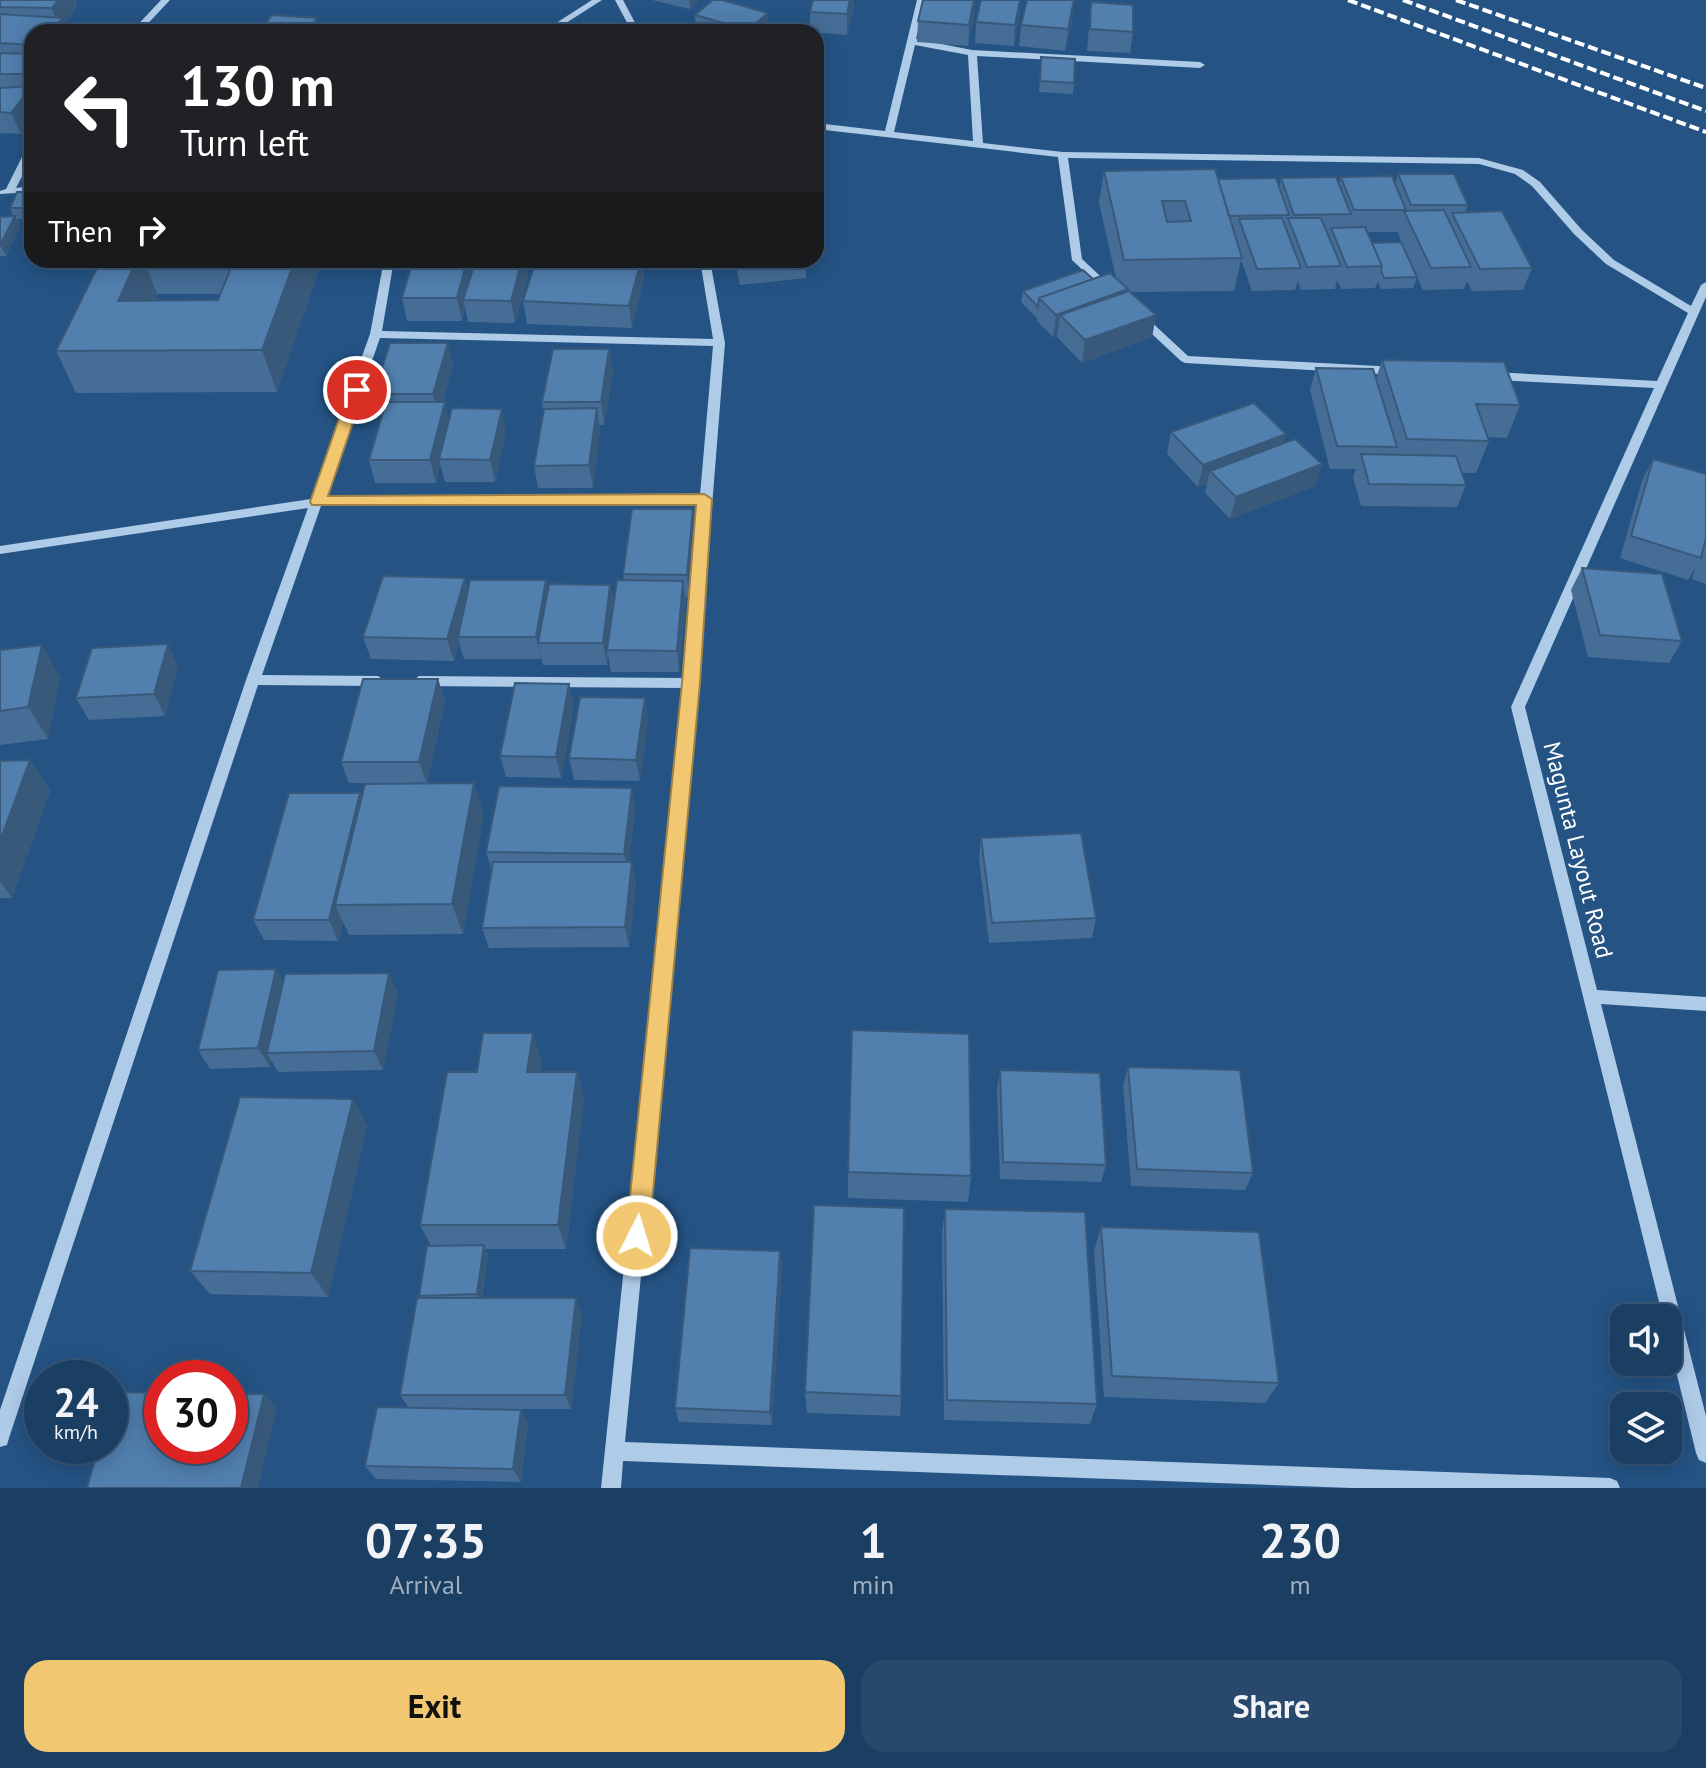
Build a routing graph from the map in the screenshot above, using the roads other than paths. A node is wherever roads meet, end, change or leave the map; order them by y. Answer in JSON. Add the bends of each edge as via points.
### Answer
{"nodes":[{"id":1,"x":166,"y":0,"type":"edge"},
{"id":2,"x":598,"y":0,"type":"edge"},
{"id":3,"x":619,"y":0,"type":"edge"},
{"id":4,"x":921,"y":0,"type":"edge"},
{"id":5,"x":143,"y":24,"type":"edge"},
{"id":6,"x":559,"y":24,"type":"edge"},
{"id":7,"x":632,"y":24,"type":"edge"},
{"id":8,"x":910,"y":41,"type":"junction"},
{"id":9,"x":972,"y":53,"type":"junction"},
{"id":10,"x":1200,"y":65,"type":"dead end"},
{"id":11,"x":824,"y":127,"type":"edge"},
{"id":12,"x":889,"y":133,"type":"junction"},
{"id":13,"x":978,"y":146,"type":"junction"},
{"id":14,"x":1063,"y":155,"type":"junction"},
{"id":15,"x":24,"y":160,"type":"edge"},
{"id":16,"x":24,"y":190,"type":"edge"},
{"id":17,"x":4,"y":192,"type":"edge"},
{"id":18,"x":388,"y":268,"type":"edge"},
{"id":19,"x":706,"y":268,"type":"edge"},
{"id":20,"x":1706,"y":285,"type":"edge"},
{"id":21,"x":1120,"y":300,"type":"edge"},
{"id":22,"x":1131,"y":310,"type":"edge"},
{"id":23,"x":1694,"y":312,"type":"junction"},
{"id":24,"x":376,"y":334,"type":"junction"},
{"id":25,"x":719,"y":343,"type":"junction"},
{"id":26,"x":1407,"y":371,"type":"edge"},
{"id":27,"x":1486,"y":376,"type":"edge"},
{"id":28,"x":1661,"y":385,"type":"junction"},
{"id":29,"x":704,"y":499,"type":"junction"},
{"id":30,"x":318,"y":502,"type":"junction"},
{"id":31,"x":0,"y":550,"type":"edge"},
{"id":32,"x":253,"y":680,"type":"junction"},
{"id":33,"x":394,"y":681,"type":"edge"},
{"id":34,"x":409,"y":681,"type":"edge"},
{"id":35,"x":691,"y":683,"type":"junction"},
{"id":36,"x":1590,"y":996,"type":"junction"},
{"id":37,"x":1706,"y":1004,"type":"edge"},
{"id":38,"x":0,"y":1438,"type":"edge"},
{"id":39,"x":617,"y":1451,"type":"junction"},
{"id":40,"x":1706,"y":1453,"type":"edge"},
{"id":41,"x":611,"y":1488,"type":"edge"},
{"id":42,"x":1610,"y":1488,"type":"edge"}],
"edges":[{"from":1,"to":5,"type":"street"},
{"from":2,"to":6,"type":"street"},
{"from":3,"to":7,"type":"street"},
{"from":4,"to":8,"type":"street"},
{"from":8,"to":9,"type":"street"},
{"from":8,"to":12,"type":"street"},
{"from":9,"to":10,"type":"street"},
{"from":9,"to":13,"type":"street"},
{"from":11,"to":12,"type":"street"},
{"from":12,"to":13,"type":"street"},
{"from":13,"to":14,"type":"street"},
{"from":14,"to":21,"type":"street","via":[[1077,260]]},
{"from":14,"to":23,"type":"street","via":[[1457,160],[1504,167],[1536,184],[1610,262]]},
{"from":15,"to":17,"type":"street"},
{"from":16,"to":17,"type":"street"},
{"from":18,"to":24,"type":"street"},
{"from":19,"to":25,"type":"street"},
{"from":20,"to":23,"type":"street","name":"Magunta Layout Road"},
{"from":22,"to":26,"type":"street","via":[[1185,359]]},
{"from":23,"to":28,"type":"street","name":"Magunta Layout Road"},
{"from":24,"to":25,"type":"street"},
{"from":24,"to":30,"type":"street"},
{"from":25,"to":29,"type":"street"},
{"from":27,"to":28,"type":"street"},
{"from":28,"to":36,"type":"street","name":"Magunta Layout Road","via":[[1518,707]]},
{"from":29,"to":30,"type":"street"},
{"from":29,"to":35,"type":"street"},
{"from":30,"to":31,"type":"street"},
{"from":30,"to":32,"type":"street"},
{"from":32,"to":33,"type":"street"},
{"from":32,"to":38,"type":"street"},
{"from":34,"to":35,"type":"street"},
{"from":35,"to":39,"type":"street"},
{"from":36,"to":37,"type":"street"},
{"from":36,"to":40,"type":"street","name":"Magunta Layout Road"},
{"from":39,"to":41,"type":"street"},
{"from":39,"to":42,"type":"street"}]}
